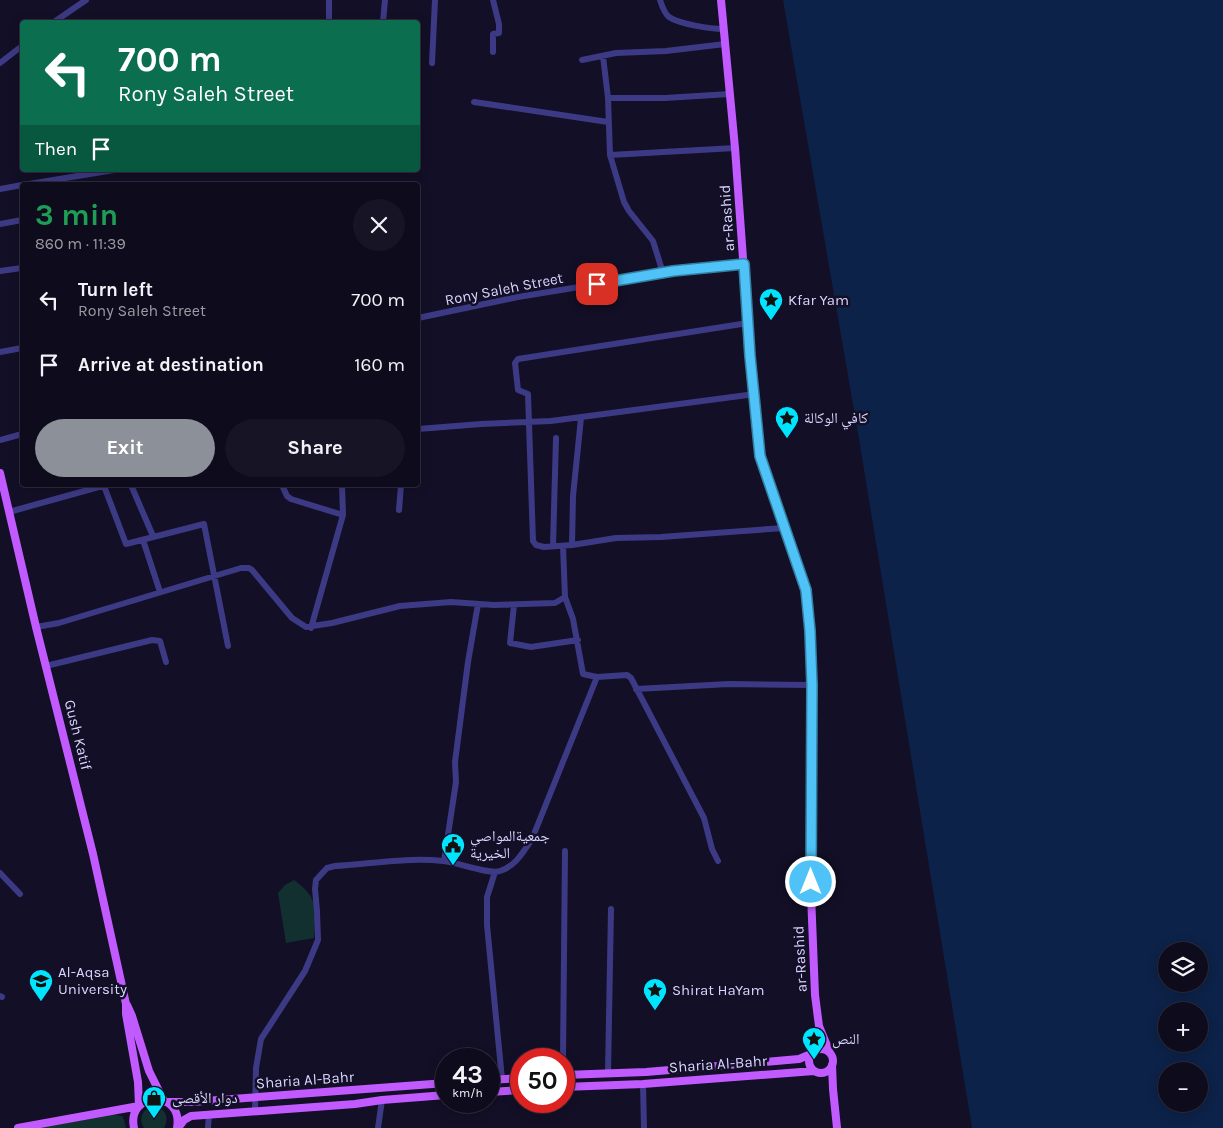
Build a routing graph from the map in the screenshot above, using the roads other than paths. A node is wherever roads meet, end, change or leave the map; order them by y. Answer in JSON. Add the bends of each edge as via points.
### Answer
{"nodes":[{"id":1,"x":86,"y":0,"type":"edge"},
{"id":2,"x":329,"y":0,"type":"edge"},
{"id":3,"x":385,"y":0,"type":"edge"},
{"id":4,"x":435,"y":0,"type":"edge"},
{"id":5,"x":493,"y":0,"type":"edge"},
{"id":6,"x":660,"y":0,"type":"edge"},
{"id":7,"x":721,"y":0,"type":"edge"},
{"id":8,"x":57,"y":20,"type":"edge"},
{"id":9,"x":329,"y":20,"type":"edge"},
{"id":10,"x":383,"y":20,"type":"edge"},
{"id":11,"x":723,"y":29,"type":"junction"},
{"id":12,"x":725,"y":44,"type":"junction"},
{"id":13,"x":20,"y":48,"type":"edge"},
{"id":14,"x":493,"y":52,"type":"dead end"},
{"id":15,"x":603,"y":56,"type":"junction"},
{"id":16,"x":582,"y":60,"type":"dead end"},
{"id":17,"x":0,"y":63,"type":"edge"},
{"id":18,"x":432,"y":63,"type":"dead end"},
{"id":19,"x":730,"y":94,"type":"junction"},
{"id":20,"x":608,"y":98,"type":"junction"},
{"id":21,"x":474,"y":102,"type":"dead end"},
{"id":22,"x":608,"y":122,"type":"junction"},
{"id":23,"x":735,"y":148,"type":"junction"},
{"id":24,"x":610,"y":155,"type":"junction"},
{"id":25,"x":85,"y":172,"type":"edge"},
{"id":26,"x":37,"y":182,"type":"edge"},
{"id":27,"x":20,"y":185,"type":"edge"},
{"id":28,"x":1,"y":187,"type":"edge"},
{"id":29,"x":20,"y":220,"type":"edge"},
{"id":30,"x":0,"y":224,"type":"edge"},
{"id":31,"x":744,"y":264,"type":"junction"},
{"id":32,"x":20,"y":268,"type":"edge"},
{"id":33,"x":0,"y":272,"type":"edge"},
{"id":34,"x":663,"y":273,"type":"junction"},
{"id":35,"x":420,"y":318,"type":"edge"},
{"id":36,"x":748,"y":323,"type":"junction"},
{"id":37,"x":20,"y":348,"type":"edge"},
{"id":38,"x":0,"y":352,"type":"edge"},
{"id":39,"x":755,"y":394,"type":"junction"},
{"id":40,"x":581,"y":418,"type":"junction"},
{"id":41,"x":528,"y":422,"type":"junction"},
{"id":42,"x":420,"y":429,"type":"edge"},
{"id":43,"x":20,"y":435,"type":"edge"},
{"id":44,"x":556,"y":438,"type":"dead end"},
{"id":45,"x":0,"y":440,"type":"edge"},
{"id":46,"x":0,"y":473,"type":"edge"},
{"id":47,"x":98,"y":487,"type":"edge"},
{"id":48,"x":106,"y":487,"type":"edge"},
{"id":49,"x":132,"y":487,"type":"edge"},
{"id":50,"x":283,"y":487,"type":"edge"},
{"id":51,"x":342,"y":487,"type":"edge"},
{"id":52,"x":401,"y":487,"type":"edge"},
{"id":53,"x":399,"y":510,"type":"dead end"},
{"id":54,"x":9,"y":512,"type":"junction"},
{"id":55,"x":343,"y":515,"type":"junction"},
{"id":56,"x":784,"y":528,"type":"junction"},
{"id":57,"x":153,"y":536,"type":"junction"},
{"id":58,"x":144,"y":540,"type":"junction"},
{"id":59,"x":572,"y":545,"type":"junction"},
{"id":60,"x":553,"y":546,"type":"junction"},
{"id":61,"x":562,"y":546,"type":"junction"},
{"id":62,"x":214,"y":576,"type":"junction"},
{"id":63,"x":160,"y":592,"type":"junction"},
{"id":64,"x":565,"y":597,"type":"junction"},
{"id":65,"x":478,"y":604,"type":"junction"},
{"id":66,"x":514,"y":605,"type":"junction"},
{"id":67,"x":36,"y":627,"type":"junction"},
{"id":68,"x":311,"y":628,"type":"junction"},
{"id":69,"x":578,"y":640,"type":"junction"},
{"id":70,"x":228,"y":646,"type":"dead end"},
{"id":71,"x":166,"y":662,"type":"dead end"},
{"id":72,"x":46,"y":666,"type":"junction"},
{"id":73,"x":597,"y":676,"type":"junction"},
{"id":74,"x":812,"y":685,"type":"junction"},
{"id":75,"x":636,"y":689,"type":"junction"},
{"id":76,"x":565,"y":851,"type":"dead end"},
{"id":77,"x":444,"y":860,"type":"junction"},
{"id":78,"x":718,"y":861,"type":"dead end"},
{"id":79,"x":495,"y":872,"type":"junction"},
{"id":80,"x":0,"y":873,"type":"edge"},
{"id":81,"x":20,"y":894,"type":"dead end"},
{"id":82,"x":611,"y":908,"type":"dead end"},
{"id":83,"x":126,"y":1004,"type":"junction"},
{"id":84,"x":819,"y":1026,"type":"junction"},
{"id":85,"x":563,"y":1048,"type":"edge"},
{"id":86,"x":813,"y":1052,"type":"junction"},
{"id":87,"x":830,"y":1053,"type":"junction"},
{"id":88,"x":832,"y":1064,"type":"junction"},
{"id":89,"x":816,"y":1072,"type":"junction"},
{"id":90,"x":608,"y":1073,"type":"junction"},
{"id":91,"x":575,"y":1074,"type":"edge"},
{"id":92,"x":502,"y":1079,"type":"joint"},
{"id":93,"x":510,"y":1079,"type":"edge"},
{"id":94,"x":435,"y":1084,"type":"edge"},
{"id":95,"x":643,"y":1084,"type":"junction"},
{"id":96,"x":575,"y":1087,"type":"edge"},
{"id":97,"x":833,"y":1089,"type":"junction"},
{"id":98,"x":435,"y":1096,"type":"edge"},
{"id":99,"x":256,"y":1097,"type":"junction"},
{"id":100,"x":382,"y":1100,"type":"junction"},
{"id":101,"x":165,"y":1101,"type":"junction"},
{"id":102,"x":139,"y":1106,"type":"junction"},
{"id":103,"x":255,"y":1111,"type":"junction"},
{"id":104,"x":209,"y":1114,"type":"junction"},
{"id":105,"x":18,"y":1128,"type":"edge"},
{"id":106,"x":134,"y":1128,"type":"edge"},
{"id":107,"x":177,"y":1128,"type":"edge"},
{"id":108,"x":208,"y":1128,"type":"edge"},
{"id":109,"x":378,"y":1128,"type":"edge"},
{"id":110,"x":644,"y":1128,"type":"edge"},
{"id":111,"x":837,"y":1128,"type":"edge"}],
"edges":[{"from":1,"to":8,"type":"street"},
{"from":2,"to":9,"type":"street"},
{"from":3,"to":10,"type":"street"},
{"from":4,"to":18,"type":"street"},
{"from":5,"to":14,"type":"street","via":[[499,24],[499,33],[493,34]]},
{"from":6,"to":11,"type":"street","via":[[672,19]]},
{"from":7,"to":11,"type":"main road","name":"ar-Rashid"},
{"from":11,"to":12,"type":"main road","name":"ar-Rashid"},
{"from":12,"to":15,"type":"street"},
{"from":12,"to":19,"type":"main road","name":"ar-Rashid"},
{"from":13,"to":17,"type":"street"},
{"from":15,"to":16,"type":"street"},
{"from":15,"to":20,"type":"street"},
{"from":19,"to":20,"type":"street"},
{"from":19,"to":23,"type":"main road","name":"ar-Rashid"},
{"from":20,"to":22,"type":"street"},
{"from":21,"to":22,"type":"street"},
{"from":22,"to":24,"type":"street"},
{"from":23,"to":24,"type":"street"},
{"from":23,"to":31,"type":"main road","name":"ar-Rashid"},
{"from":24,"to":34,"type":"street","via":[[624,202],[653,241]]},
{"from":25,"to":26,"type":"street"},
{"from":27,"to":28,"type":"street"},
{"from":29,"to":30,"type":"street"},
{"from":31,"to":34,"type":"street","name":"Rony Saleh Street"},
{"from":31,"to":36,"type":"main road","name":"ar-Rashid"},
{"from":32,"to":33,"type":"street"},
{"from":34,"to":35,"type":"street","name":"Rony Saleh Street","via":[[518,297]]},
{"from":36,"to":39,"type":"main road","name":"ar-Rashid"},
{"from":36,"to":41,"type":"street","via":[[518,359],[515,363],[517,385],[518,390],[528,394]]},
{"from":37,"to":38,"type":"street"},
{"from":39,"to":40,"type":"street"},
{"from":39,"to":56,"type":"main road","name":"ar-Rashid","via":[[760,456]]},
{"from":40,"to":41,"type":"street"},
{"from":40,"to":59,"type":"street"},
{"from":41,"to":42,"type":"street"},
{"from":41,"to":60,"type":"street","via":[[533,541],[536,545]]},
{"from":43,"to":45,"type":"street"},
{"from":44,"to":60,"type":"street"},
{"from":46,"to":54,"type":"main road","name":"Gush Katif"},
{"from":47,"to":54,"type":"street"},
{"from":48,"to":58,"type":"street","via":[[126,544]]},
{"from":49,"to":57,"type":"street"},
{"from":50,"to":55,"type":"street","via":[[291,499]]},
{"from":51,"to":55,"type":"street"},
{"from":52,"to":53,"type":"street"},
{"from":54,"to":67,"type":"main road","name":"Gush Katif"},
{"from":55,"to":68,"type":"street"},
{"from":56,"to":59,"type":"street","via":[[616,538]]},
{"from":56,"to":74,"type":"main road","name":"ar-Rashid","via":[[806,590]]},
{"from":57,"to":58,"type":"street"},
{"from":57,"to":62,"type":"street","via":[[204,524]]},
{"from":58,"to":63,"type":"street"},
{"from":59,"to":61,"type":"street"},
{"from":60,"to":61,"type":"street"},
{"from":61,"to":64,"type":"street"},
{"from":62,"to":63,"type":"street"},
{"from":62,"to":68,"type":"street","via":[[249,568],[297,622]]},
{"from":62,"to":70,"type":"street"},
{"from":63,"to":67,"type":"street"},
{"from":64,"to":66,"type":"street","via":[[555,603]]},
{"from":64,"to":69,"type":"street"},
{"from":65,"to":66,"type":"street"},
{"from":65,"to":68,"type":"street","via":[[451,602],[400,606]]},
{"from":65,"to":77,"type":"street"},
{"from":66,"to":69,"type":"street","via":[[510,643],[530,647]]},
{"from":67,"to":72,"type":"main road","name":"Gush Katif"},
{"from":69,"to":73,"type":"street","via":[[583,674]]},
{"from":71,"to":72,"type":"street","via":[[160,641],[152,640]]},
{"from":72,"to":83,"type":"main road","name":"Gush Katif"},
{"from":73,"to":75,"type":"street","via":[[627,676]]},
{"from":73,"to":79,"type":"street","via":[[532,838],[518,859],[509,867]]},
{"from":74,"to":75,"type":"street","via":[[729,684]]},
{"from":74,"to":84,"type":"main road","name":"ar-Rashid","via":[[811,894]]},
{"from":75,"to":78,"type":"street","via":[[704,818]]},
{"from":76,"to":85,"type":"street"},
{"from":77,"to":79,"type":"street"},
{"from":77,"to":99,"type":"street","via":[[335,866],[327,868],[316,880],[318,940],[305,971],[261,1039]]},
{"from":79,"to":92,"type":"street","via":[[487,897],[487,925]]},
{"from":80,"to":81,"type":"street"},
{"from":82,"to":90,"type":"street"},
{"from":83,"to":101,"type":"main road","name":"Gush Katif","via":[[149,1071]]},
{"from":83,"to":102,"type":"main road","name":"Gush Katif"},
{"from":84,"to":86,"type":"main road","name":"ar-Rashid"},
{"from":84,"to":87,"type":"main road","name":"ar-Rashid"},
{"from":86,"to":87,"type":"main road","via":[[822,1050]]},
{"from":86,"to":89,"type":"main road","via":[[809,1061]]},
{"from":86,"to":90,"type":"main road","name":"Sharia Al-Bahr","via":[[799,1059]]},
{"from":87,"to":88,"type":"main road"},
{"from":88,"to":89,"type":"main road","via":[[825,1073]]},
{"from":88,"to":97,"type":"main road"},
{"from":89,"to":95,"type":"main road","name":"Sharia Al-Bahr"},
{"from":89,"to":97,"type":"main road"},
{"from":90,"to":91,"type":"main road","name":"Sharia Al-Bahr"},
{"from":92,"to":93,"type":"main road"},
{"from":94,"to":99,"type":"main road","name":"Sharia Al-Bahr"},
{"from":95,"to":96,"type":"main road","name":"Sharia Al-Bahr"},
{"from":95,"to":110,"type":"street"},
{"from":97,"to":111,"type":"main road"},
{"from":98,"to":100,"type":"main road","name":"Sharia Al-Bahr"},
{"from":99,"to":101,"type":"main road","name":"Sharia Al-Bahr"},
{"from":99,"to":103,"type":"street"},
{"from":100,"to":103,"type":"main road","name":"Sharia Al-Bahr"},
{"from":100,"to":109,"type":"street"},
{"from":101,"to":102,"type":"main road","name":"Sharia Al-Bahr","via":[[149,1100]]},
{"from":101,"to":107,"type":"main road","name":"Gush Katif","via":[[176,1113]]},
{"from":102,"to":105,"type":"main road"},
{"from":102,"to":106,"type":"main road","name":"Gush Katif","via":[[133,1118]]},
{"from":103,"to":104,"type":"main road","name":"Sharia Al-Bahr"},
{"from":104,"to":107,"type":"main road","name":"Sharia Al-Bahr","via":[[192,1116]]},
{"from":104,"to":108,"type":"street"}]}
